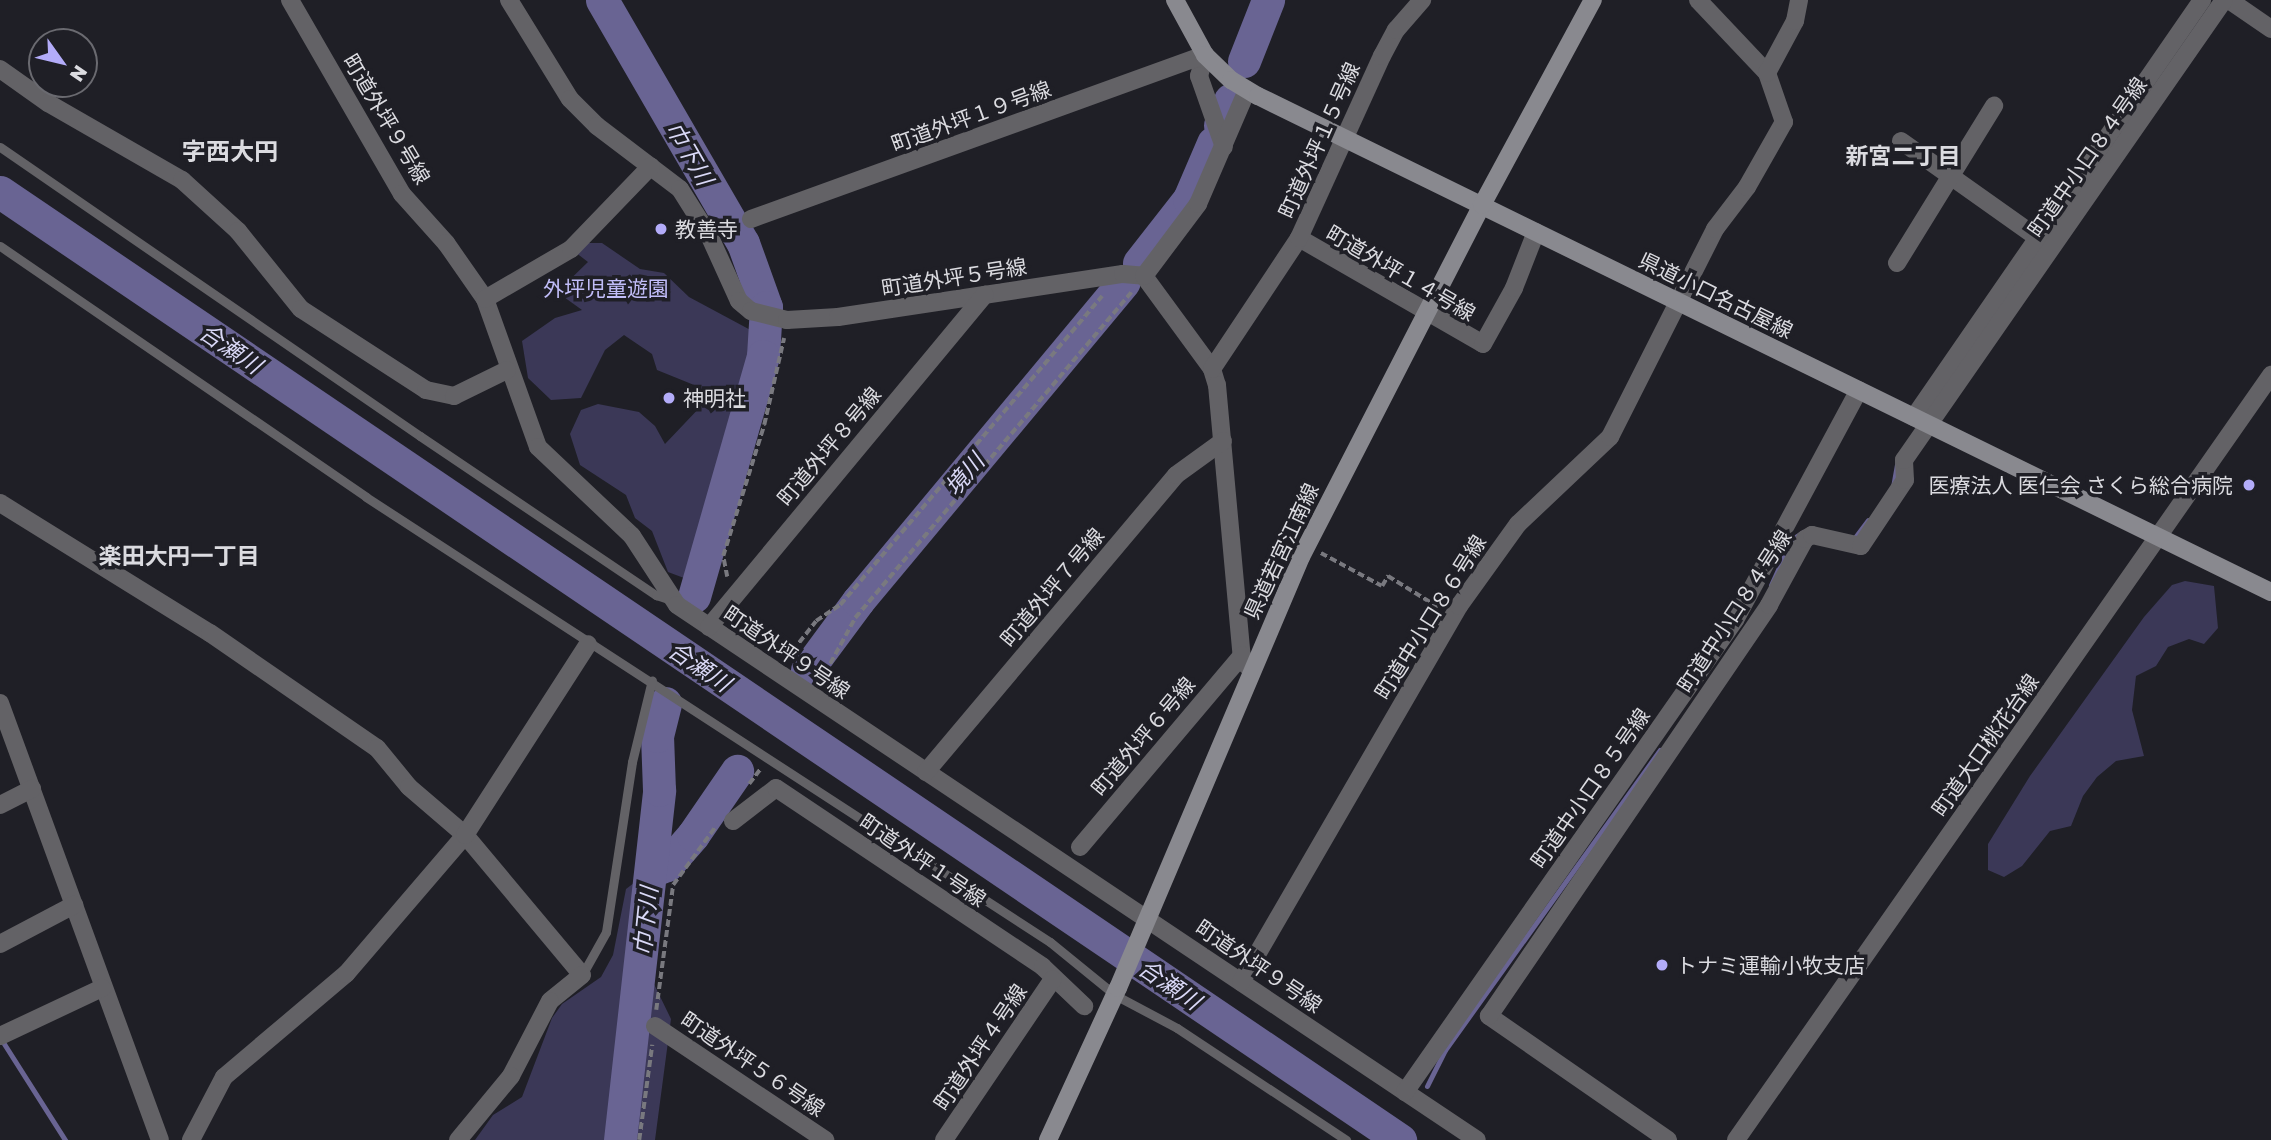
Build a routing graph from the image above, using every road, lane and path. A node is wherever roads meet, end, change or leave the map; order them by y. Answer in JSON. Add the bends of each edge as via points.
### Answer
{"nodes":[{"id":1,"x":290,"y":0,"type":"edge"},
{"id":2,"x":509,"y":0,"type":"edge"},
{"id":3,"x":1175,"y":0,"type":"edge"},
{"id":4,"x":1422,"y":0,"type":"edge"},
{"id":5,"x":1593,"y":0,"type":"edge"},
{"id":6,"x":1698,"y":0,"type":"edge"},
{"id":7,"x":1800,"y":0,"type":"edge"},
{"id":8,"x":2202,"y":0,"type":"edge"},
{"id":9,"x":2227,"y":0,"type":"edge"},
{"id":10,"x":2271,"y":29,"type":"edge"},
{"id":11,"x":1205,"y":55,"type":"junction"},
{"id":12,"x":0,"y":69,"type":"edge"},
{"id":13,"x":1767,"y":73,"type":"junction"},
{"id":14,"x":1240,"y":86,"type":"junction"},
{"id":15,"x":1994,"y":106,"type":"dead end"},
{"id":16,"x":1220,"y":137,"type":"junction"},
{"id":17,"x":1345,"y":138,"type":"junction"},
{"id":18,"x":1901,"y":141,"type":"dead end"},
{"id":19,"x":0,"y":147,"type":"edge"},
{"id":20,"x":651,"y":166,"type":"junction"},
{"id":21,"x":1950,"y":176,"type":"junction"},
{"id":22,"x":1482,"y":205,"type":"junction"},
{"id":23,"x":751,"y":219,"type":"dead end"},
{"id":24,"x":1536,"y":232,"type":"junction"},
{"id":25,"x":2038,"y":238,"type":"junction"},
{"id":26,"x":1299,"y":239,"type":"junction"},
{"id":27,"x":0,"y":246,"type":"edge"},
{"id":28,"x":1897,"y":262,"type":"dead end"},
{"id":29,"x":1129,"y":275,"type":"junction"},
{"id":30,"x":985,"y":295,"type":"junction"},
{"id":31,"x":485,"y":299,"type":"junction"},
{"id":32,"x":1679,"y":302,"type":"junction"},
{"id":33,"x":1116,"y":310,"type":"dead end"},
{"id":34,"x":1427,"y":312,"type":"junction"},
{"id":35,"x":783,"y":319,"type":"junction"},
{"id":36,"x":1212,"y":369,"type":"junction"},
{"id":37,"x":507,"y":370,"type":"junction"},
{"id":38,"x":2271,"y":375,"type":"edge"},
{"id":39,"x":1859,"y":390,"type":"junction"},
{"id":40,"x":1921,"y":421,"type":"junction"},
{"id":41,"x":1223,"y":440,"type":"junction"},
{"id":42,"x":0,"y":503,"type":"edge"},
{"id":43,"x":2158,"y":537,"type":"junction"},
{"id":44,"x":1307,"y":546,"type":"junction"},
{"id":45,"x":2271,"y":592,"type":"edge"},
{"id":46,"x":733,"y":595,"type":"junction"},
{"id":47,"x":673,"y":600,"type":"junction"},
{"id":48,"x":1453,"y":617,"type":"junction"},
{"id":49,"x":709,"y":627,"type":"junction"},
{"id":50,"x":588,"y":644,"type":"junction"},
{"id":51,"x":1246,"y":662,"type":"junction"},
{"id":52,"x":777,"y":672,"type":"junction"},
{"id":53,"x":652,"y":680,"type":"junction"},
{"id":54,"x":811,"y":695,"type":"junction"},
{"id":55,"x":0,"y":703,"type":"edge"},
{"id":56,"x":771,"y":757,"type":"junction"},
{"id":57,"x":926,"y":772,"type":"junction"},
{"id":58,"x":32,"y":789,"type":"junction"},
{"id":59,"x":745,"y":790,"type":"dead end"},
{"id":60,"x":0,"y":805,"type":"edge"},
{"id":61,"x":726,"y":822,"type":"joint"},
{"id":62,"x":465,"y":835,"type":"junction"},
{"id":63,"x":1080,"y":847,"type":"dead end"},
{"id":64,"x":74,"y":905,"type":"junction"},
{"id":65,"x":1147,"y":920,"type":"junction"},
{"id":66,"x":0,"y":944,"type":"edge"},
{"id":67,"x":582,"y":975,"type":"junction"},
{"id":68,"x":1053,"y":978,"type":"junction"},
{"id":69,"x":1241,"y":982,"type":"junction"},
{"id":70,"x":102,"y":988,"type":"junction"},
{"id":71,"x":1116,"y":991,"type":"junction"},
{"id":72,"x":1084,"y":1006,"type":"dead end"},
{"id":73,"x":654,"y":1026,"type":"junction"},
{"id":74,"x":0,"y":1036,"type":"edge"},
{"id":75,"x":1405,"y":1092,"type":"junction"},
{"id":76,"x":160,"y":1140,"type":"edge"},
{"id":77,"x":191,"y":1140,"type":"edge"},
{"id":78,"x":458,"y":1140,"type":"edge"},
{"id":79,"x":639,"y":1140,"type":"edge"},
{"id":80,"x":825,"y":1140,"type":"edge"},
{"id":81,"x":944,"y":1140,"type":"edge"},
{"id":82,"x":1048,"y":1140,"type":"edge"},
{"id":83,"x":1346,"y":1140,"type":"edge"},
{"id":84,"x":1477,"y":1140,"type":"edge"},
{"id":85,"x":1668,"y":1140,"type":"edge"},
{"id":86,"x":1736,"y":1140,"type":"edge"}],
"edges":[{"from":1,"to":31,"type":"street","name":"町道外坪９号線","via":[[402,194],[446,243]]},
{"from":2,"to":20,"type":"street","name":"町道外坪５号線","via":[[570,99],[597,126]]},
{"from":3,"to":11,"type":"main road","name":"県道小口名古屋線"},
{"from":4,"to":17,"type":"street","name":"町道外坪１５号線","via":[[1396,30]]},
{"from":5,"to":22,"type":"main road","name":"県道若宮江南線"},
{"from":6,"to":13,"type":"street"},
{"from":7,"to":13,"type":"street","via":[[1795,21]]},
{"from":8,"to":25,"type":"street"},
{"from":9,"to":10,"type":"street"},
{"from":9,"to":40,"type":"street","name":"町道中小口８４号線"},
{"from":11,"to":14,"type":"main road","name":"県道小口名古屋線"},
{"from":11,"to":16,"type":"street","via":[[1199,76]]},
{"from":11,"to":23,"type":"street","name":"町道外坪１９号線"},
{"from":12,"to":37,"type":"street","via":[[48,103],[182,180],[238,230],[301,309],[426,390],[454,396]]},
{"from":13,"to":32,"type":"street","name":"町道中小口８６号線","via":[[1784,122],[1747,187],[1715,229]]},
{"from":14,"to":16,"type":"street"},
{"from":14,"to":17,"type":"main road","name":"県道小口名古屋線"},
{"from":15,"to":21,"type":"street"},
{"from":16,"to":29,"type":"street","via":[[1183,229]]},
{"from":17,"to":22,"type":"main road","name":"県道小口名古屋線"},
{"from":17,"to":26,"type":"street","name":"町道外坪１５号線"},
{"from":18,"to":21,"type":"street"},
{"from":19,"to":47,"type":"lane","via":[[656,595]]},
{"from":20,"to":31,"type":"street","via":[[571,249]]},
{"from":20,"to":35,"type":"street","name":"町道外坪５号線","via":[[680,189],[696,211],[739,301],[751,312]]},
{"from":21,"to":25,"type":"street"},
{"from":21,"to":28,"type":"street"},
{"from":22,"to":24,"type":"main road","name":"県道小口名古屋線"},
{"from":22,"to":34,"type":"main road","name":"県道若宮江南線"},
{"from":24,"to":32,"type":"main road","name":"県道小口名古屋線"},
{"from":24,"to":34,"type":"street","name":"町道外坪１４号線","via":[[1514,288],[1483,345]]},
{"from":25,"to":40,"type":"street"},
{"from":26,"to":34,"type":"street","name":"町道外坪１４号線"},
{"from":26,"to":36,"type":"street","name":"町道外坪１５号線"},
{"from":27,"to":50,"type":"lane"},
{"from":29,"to":30,"type":"street","name":"町道外坪５号線"},
{"from":29,"to":36,"type":"street"},
{"from":29,"to":52,"type":"path","via":[[1088,312],[840,605],[797,643]]},
{"from":30,"to":35,"type":"street","name":"町道外坪５号線","via":[[838,317]]},
{"from":30,"to":46,"type":"street","name":"町道外坪８号線"},
{"from":31,"to":37,"type":"street","name":"町道外坪９号線"},
{"from":32,"to":39,"type":"main road","name":"県道小口名古屋線"},
{"from":32,"to":48,"type":"street","name":"町道中小口８６号線","via":[[1610,437],[1518,524]]},
{"from":33,"to":54,"type":"path","via":[[855,618]]},
{"from":34,"to":44,"type":"main road","name":"県道若宮江南線"},
{"from":35,"to":46,"type":"path","via":[[764,425],[723,556]]},
{"from":36,"to":41,"type":"street"},
{"from":37,"to":47,"type":"street","name":"町道外坪９号線","via":[[538,447],[632,536]]},
{"from":38,"to":43,"type":"street","name":"町道大口桃花台線"},
{"from":39,"to":40,"type":"main road","name":"県道小口名古屋線"},
{"from":39,"to":75,"type":"street","name":"町道中小口８５号線","via":[[1735,620]]},
{"from":40,"to":43,"type":"main road","name":"県道小口名古屋線"},
{"from":40,"to":85,"type":"street","name":"町道中小口８４号線","via":[[1904,460],[1905,480],[1861,545],[1812,535],[1805,539],[1769,605],[1489,1016]]},
{"from":41,"to":51,"type":"street"},
{"from":41,"to":57,"type":"street","name":"町道外坪７号線","via":[[1176,475]]},
{"from":42,"to":62,"type":"street","via":[[329,712],[377,748],[409,787]]},
{"from":43,"to":45,"type":"main road","name":"県道小口名古屋線"},
{"from":43,"to":86,"type":"street","name":"町道大口桃花台線"},
{"from":44,"to":48,"type":"path","via":[[1382,586],[1388,576]]},
{"from":44,"to":51,"type":"main road","name":"県道若宮江南線"},
{"from":46,"to":49,"type":"street","name":"町道外坪８号線"},
{"from":47,"to":49,"type":"street","name":"町道外坪９号線"},
{"from":48,"to":69,"type":"street","name":"町道中小口８６号線"},
{"from":49,"to":52,"type":"street","name":"町道外坪９号線"},
{"from":50,"to":53,"type":"lane"},
{"from":50,"to":62,"type":"street"},
{"from":51,"to":63,"type":"street","name":"町道外坪６号線"},
{"from":51,"to":65,"type":"main road","name":"県道若宮江南線"},
{"from":52,"to":54,"type":"street","name":"町道外坪９号線"},
{"from":53,"to":56,"type":"lane"},
{"from":53,"to":67,"type":"lane","via":[[630,775],[606,932]]},
{"from":54,"to":57,"type":"street","name":"町道外坪９号線"},
{"from":55,"to":58,"type":"street"},
{"from":56,"to":59,"type":"path"},
{"from":56,"to":71,"type":"lane"},
{"from":57,"to":65,"type":"street","name":"町道外坪９号線"},
{"from":58,"to":60,"type":"street"},
{"from":58,"to":64,"type":"street"},
{"from":61,"to":68,"type":"street","name":"町道外坪１号線","via":[[776,788]]},
{"from":61,"to":73,"type":"path","via":[[673,885]]},
{"from":62,"to":67,"type":"street"},
{"from":62,"to":77,"type":"street","via":[[346,974],[224,1077]]},
{"from":64,"to":66,"type":"street"},
{"from":64,"to":70,"type":"street"},
{"from":65,"to":69,"type":"street","name":"町道外坪９号線"},
{"from":65,"to":71,"type":"main road","name":"県道若宮江南線"},
{"from":67,"to":78,"type":"street","via":[[550,1001],[511,1076]]},
{"from":68,"to":72,"type":"street","name":"町道外坪１号線"},
{"from":68,"to":81,"type":"street","name":"町道外坪４号線"},
{"from":69,"to":75,"type":"street","name":"町道外坪９号線"},
{"from":70,"to":74,"type":"street"},
{"from":70,"to":76,"type":"street"},
{"from":71,"to":82,"type":"main road","name":"県道若宮江南線"},
{"from":71,"to":83,"type":"lane"},
{"from":73,"to":79,"type":"path"},
{"from":73,"to":80,"type":"street","name":"町道外坪５６号線"},
{"from":75,"to":84,"type":"street","name":"町道外坪９号線"}]}
